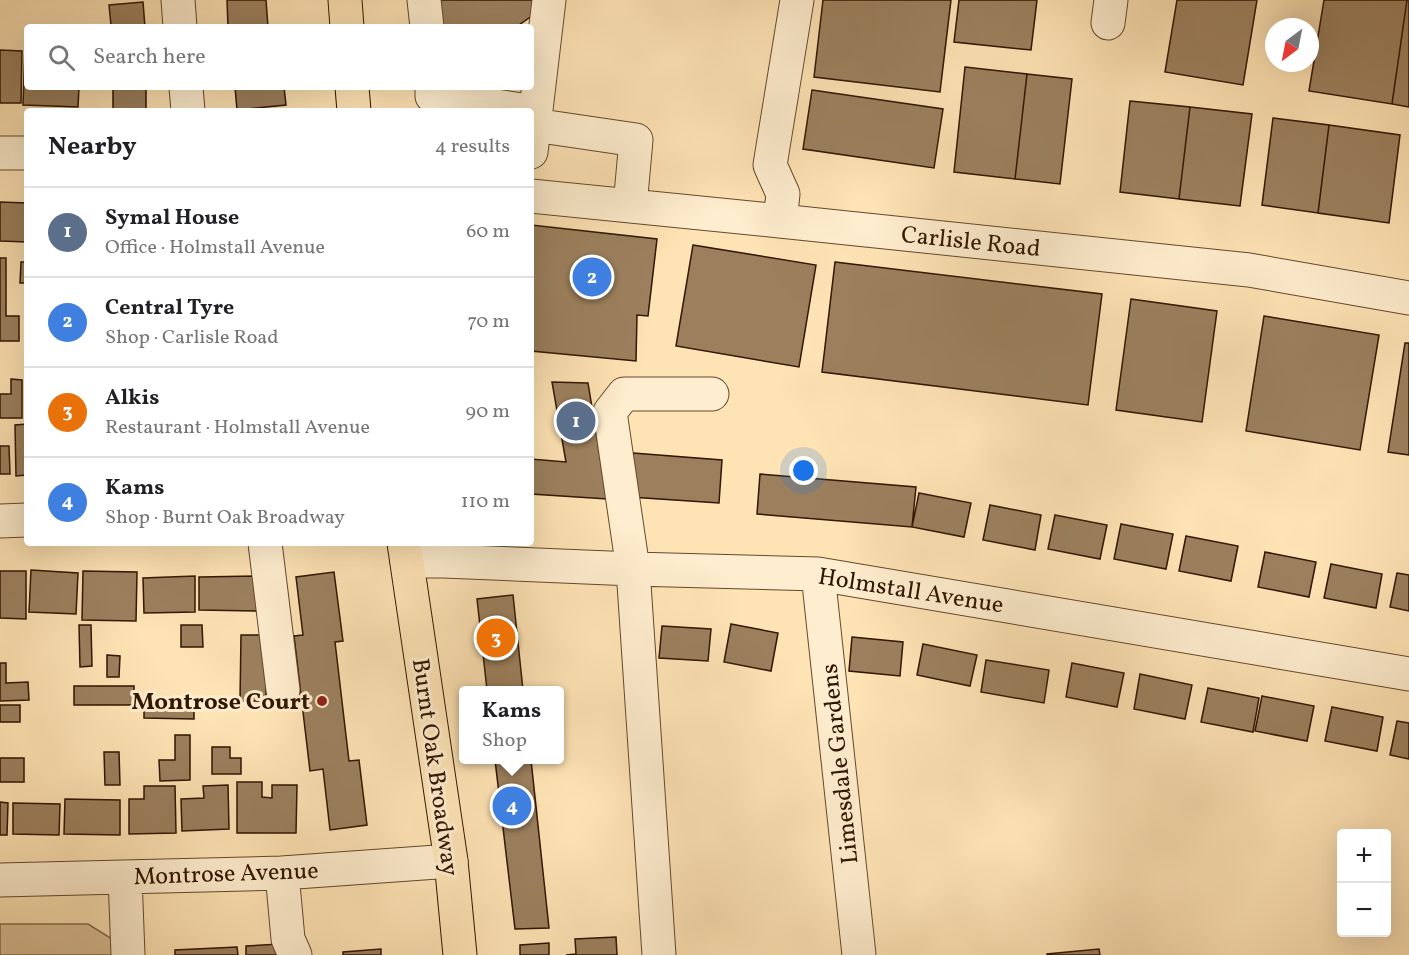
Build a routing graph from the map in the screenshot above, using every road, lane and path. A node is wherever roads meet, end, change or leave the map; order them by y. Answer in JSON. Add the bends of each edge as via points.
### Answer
{"nodes":[{"id":1,"x":178,"y":0,"type":"edge"},
{"id":2,"x":345,"y":0,"type":"edge"},
{"id":3,"x":424,"y":0,"type":"edge"},
{"id":4,"x":549,"y":0,"type":"edge"},
{"id":5,"x":797,"y":0,"type":"edge"},
{"id":6,"x":180,"y":24,"type":"edge"},
{"id":7,"x":347,"y":24,"type":"edge"},
{"id":8,"x":427,"y":24,"type":"edge"},
{"id":9,"x":186,"y":90,"type":"edge"},
{"id":10,"x":352,"y":90,"type":"edge"},
{"id":11,"x":432,"y":92,"type":"edge"},
{"id":12,"x":188,"y":108,"type":"edge"},
{"id":13,"x":354,"y":108,"type":"edge"},
{"id":14,"x":485,"y":108,"type":"edge"},
{"id":15,"x":534,"y":108,"type":"edge"},
{"id":16,"x":534,"y":122,"type":"edge"},
{"id":17,"x":0,"y":153,"type":"edge"},
{"id":18,"x":24,"y":153,"type":"edge"},
{"id":19,"x":534,"y":196,"type":"edge"},
{"id":20,"x":630,"y":206,"type":"junction"},
{"id":21,"x":780,"y":221,"type":"junction"},
{"id":22,"x":1409,"y":298,"type":"edge"},
{"id":23,"x":712,"y":394,"type":"dead end"},
{"id":24,"x":24,"y":520,"type":"edge"},
{"id":25,"x":0,"y":521,"type":"edge"},
{"id":26,"x":265,"y":546,"type":"edge"},
{"id":27,"x":405,"y":552,"type":"edge"},
{"id":28,"x":633,"y":569,"type":"junction"},
{"id":29,"x":818,"y":574,"type":"junction"},
{"id":30,"x":1409,"y":674,"type":"edge"},
{"id":31,"x":283,"y":690,"type":"dead end"},
{"id":32,"x":451,"y":861,"type":"junction"},
{"id":33,"x":282,"y":873,"type":"junction"},
{"id":34,"x":124,"y":877,"type":"junction"},
{"id":35,"x":0,"y":880,"type":"edge"},
{"id":36,"x":128,"y":955,"type":"edge"},
{"id":37,"x":295,"y":955,"type":"edge"},
{"id":38,"x":460,"y":955,"type":"edge"},
{"id":39,"x":659,"y":955,"type":"edge"},
{"id":40,"x":859,"y":955,"type":"edge"}],
"edges":[{"from":1,"to":6,"type":"street"},
{"from":2,"to":7,"type":"main road"},
{"from":3,"to":8,"type":"street"},
{"from":4,"to":15,"type":"street"},
{"from":5,"to":21,"type":"street","via":[[770,165],[783,194]]},
{"from":9,"to":12,"type":"street"},
{"from":10,"to":13,"type":"main road"},
{"from":11,"to":14,"type":"street"},
{"from":16,"to":20,"type":"street","via":[[636,141]]},
{"from":17,"to":18,"type":"street"},
{"from":19,"to":20,"type":"street","name":"Carlisle Road"},
{"from":20,"to":21,"type":"street","name":"Carlisle Road"},
{"from":21,"to":22,"type":"street","name":"Carlisle Road","via":[[1249,270]]},
{"from":23,"to":28,"type":"street","via":[[624,394],[610,412]]},
{"from":24,"to":25,"type":"street"},
{"from":26,"to":31,"type":"street"},
{"from":27,"to":28,"type":"street","name":"Holmstall Avenue","via":[[444,561]]},
{"from":27,"to":32,"type":"main road","name":"Burnt Oak Broadway"},
{"from":28,"to":29,"type":"street","name":"Holmstall Avenue"},
{"from":28,"to":39,"type":"street"},
{"from":29,"to":30,"type":"street","name":"Holmstall Avenue"},
{"from":29,"to":40,"type":"street","name":"Limesdale Gardens"},
{"from":32,"to":33,"type":"street","name":"Montrose Avenue"},
{"from":32,"to":38,"type":"main road","name":"Burnt Oak Broadway"},
{"from":33,"to":34,"type":"street","name":"Montrose Avenue"},
{"from":33,"to":37,"type":"street","via":[[288,939]]},
{"from":34,"to":35,"type":"street","name":"Montrose Avenue"},
{"from":34,"to":36,"type":"street"}]}
